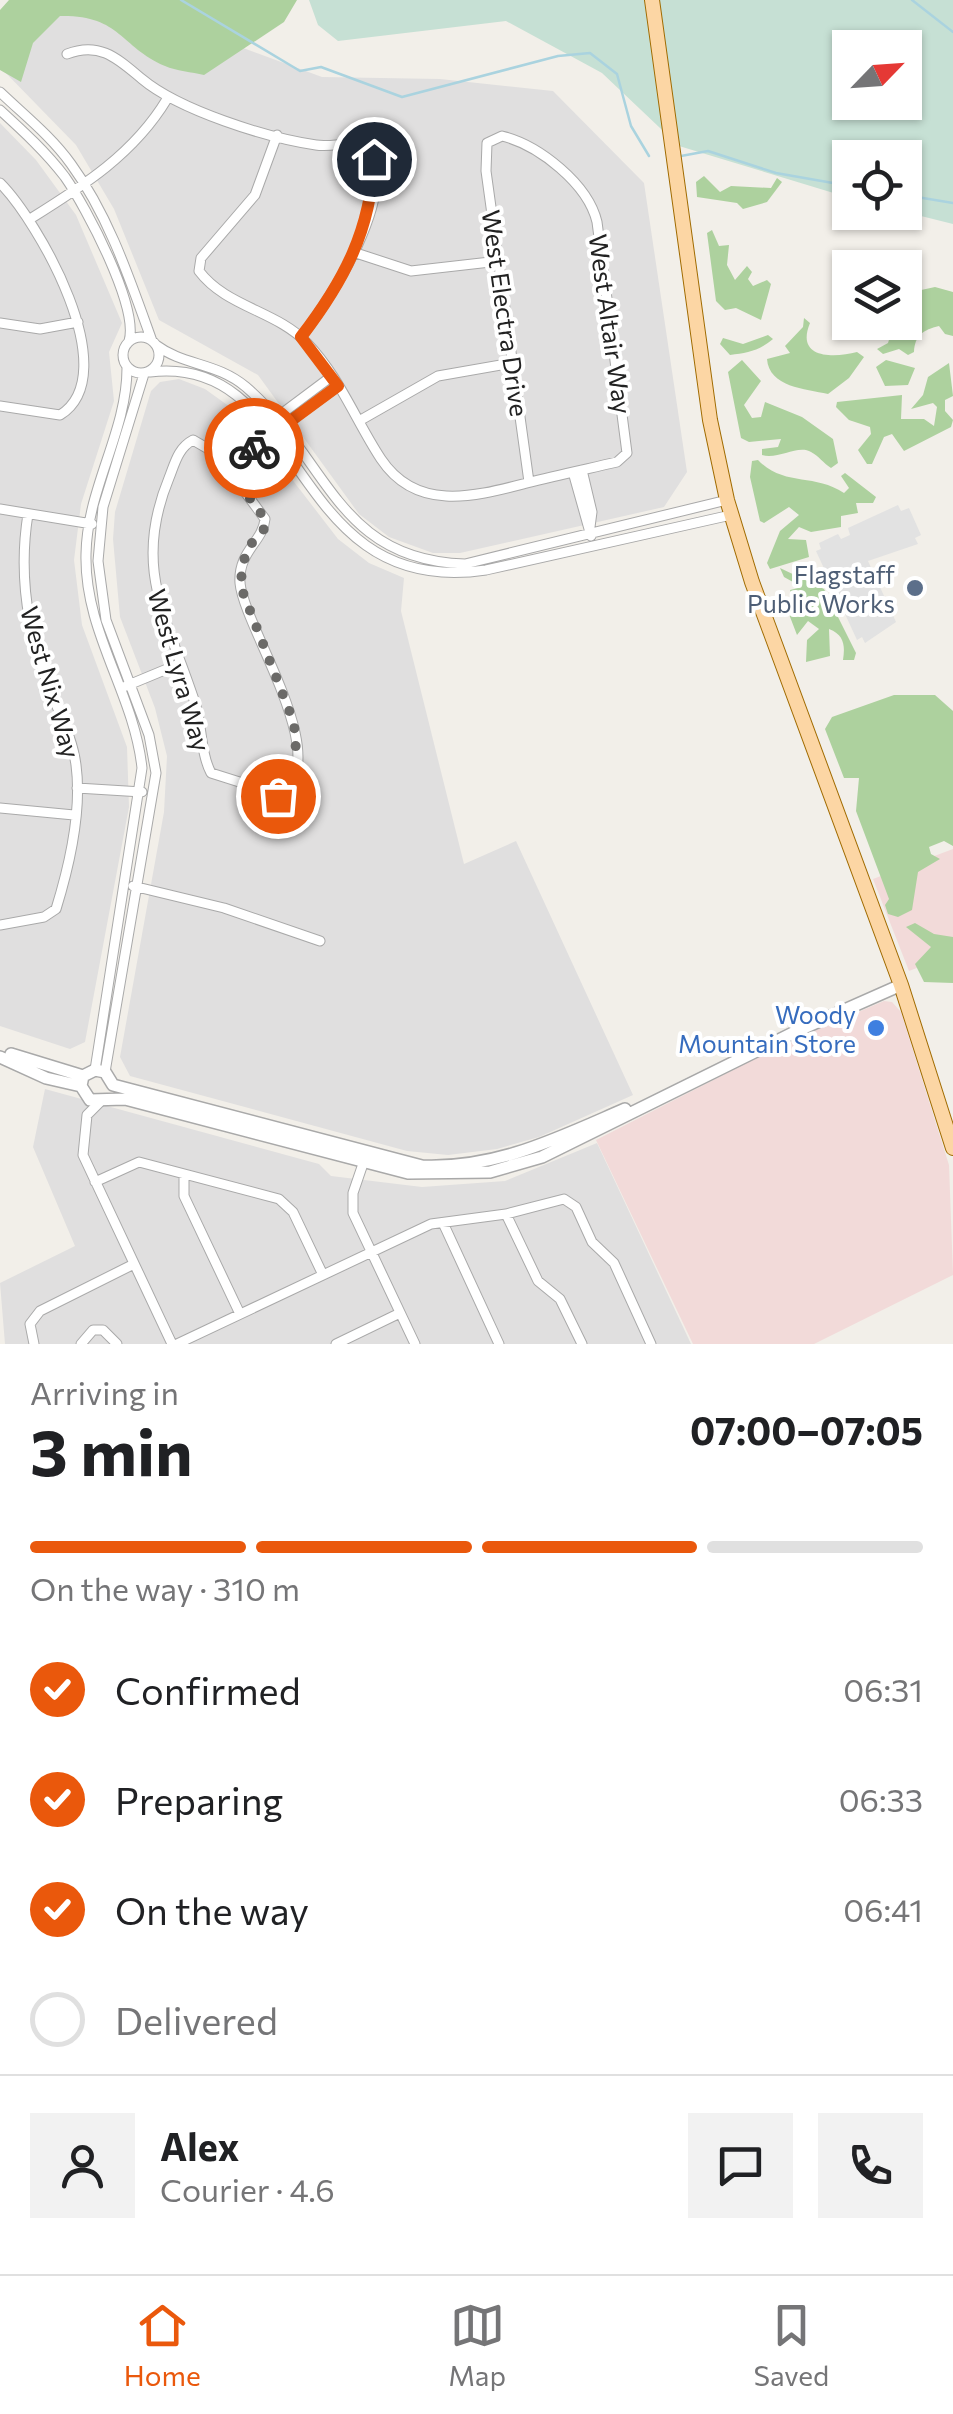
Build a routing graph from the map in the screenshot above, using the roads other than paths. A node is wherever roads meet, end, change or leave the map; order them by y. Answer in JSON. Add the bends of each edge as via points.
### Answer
{"nodes":[{"id":1,"x":652,"y":0,"type":"edge"},
{"id":2,"x":67,"y":54,"type":"dead end"},
{"id":3,"x":0,"y":92,"type":"edge"},
{"id":4,"x":167,"y":98,"type":"junction"},
{"id":5,"x":0,"y":110,"type":"edge"},
{"id":6,"x":278,"y":135,"type":"junction"},
{"id":7,"x":487,"y":143,"type":"joint"},
{"id":8,"x":0,"y":183,"type":"edge"},
{"id":9,"x":85,"y":184,"type":"junction"},
{"id":10,"x":74,"y":192,"type":"junction"},
{"id":11,"x":30,"y":219,"type":"junction"},
{"id":12,"x":356,"y":253,"type":"junction"},
{"id":13,"x":498,"y":261,"type":"junction"},
{"id":14,"x":0,"y":322,"type":"edge"},
{"id":15,"x":78,"y":322,"type":"junction"},
{"id":16,"x":301,"y":337,"type":"junction"},
{"id":17,"x":129,"y":341,"type":"junction"},
{"id":18,"x":154,"y":343,"type":"junction"},
{"id":19,"x":512,"y":363,"type":"junction"},
{"id":20,"x":127,"y":368,"type":"junction"},
{"id":21,"x":147,"y":372,"type":"junction"},
{"id":22,"x":332,"y":376,"type":"junction"},
{"id":23,"x":338,"y":386,"type":"junction"},
{"id":24,"x":0,"y":406,"type":"edge"},
{"id":25,"x":359,"y":421,"type":"junction"},
{"id":26,"x":280,"y":423,"type":"junction"},
{"id":27,"x":270,"y":431,"type":"junction"},
{"id":28,"x":224,"y":463,"type":"junction"},
{"id":29,"x":578,"y":471,"type":"junction"},
{"id":30,"x":529,"y":482,"type":"junction"},
{"id":31,"x":729,"y":508,"type":"junction"},
{"id":32,"x":0,"y":509,"type":"edge"},
{"id":33,"x":28,"y":514,"type":"junction"},
{"id":34,"x":94,"y":525,"type":"junction"},
{"id":35,"x":590,"y":532,"type":"junction"},
{"id":36,"x":593,"y":546,"type":"junction"},
{"id":37,"x":179,"y":664,"type":"junction"},
{"id":38,"x":131,"y":684,"type":"junction"},
{"id":39,"x":119,"y":689,"type":"junction"},
{"id":40,"x":78,"y":788,"type":"junction"},
{"id":41,"x":140,"y":792,"type":"junction"},
{"id":42,"x":155,"y":793,"type":"junction"},
{"id":43,"x":0,"y":808,"type":"edge"},
{"id":44,"x":74,"y":815,"type":"junction"},
{"id":45,"x":126,"y":884,"type":"junction"},
{"id":46,"x":139,"y":887,"type":"junction"},
{"id":47,"x":0,"y":925,"type":"edge"},
{"id":48,"x":320,"y":941,"type":"dead end"},
{"id":49,"x":901,"y":985,"type":"junction"},
{"id":50,"x":0,"y":1054,"type":"edge"},
{"id":51,"x":100,"y":1071,"type":"junction"},
{"id":52,"x":82,"y":1085,"type":"junction"},
{"id":53,"x":107,"y":1094,"type":"junction"},
{"id":54,"x":87,"y":1115,"type":"junction"},
{"id":55,"x":953,"y":1148,"type":"edge"},
{"id":56,"x":364,"y":1158,"type":"junction"},
{"id":57,"x":184,"y":1174,"type":"junction"},
{"id":58,"x":95,"y":1182,"type":"junction"},
{"id":59,"x":506,"y":1214,"type":"junction"},
{"id":60,"x":444,"y":1225,"type":"junction"},
{"id":61,"x":371,"y":1252,"type":"junction"},
{"id":62,"x":134,"y":1264,"type":"junction"},
{"id":63,"x":323,"y":1274,"type":"junction"},
{"id":64,"x":240,"y":1314,"type":"junction"},
{"id":65,"x":400,"y":1314,"type":"junction"},
{"id":66,"x":34,"y":1344,"type":"edge"},
{"id":67,"x":82,"y":1344,"type":"edge"},
{"id":68,"x":116,"y":1344,"type":"edge"},
{"id":69,"x":175,"y":1344,"type":"edge"},
{"id":70,"x":336,"y":1344,"type":"edge"},
{"id":71,"x":415,"y":1344,"type":"edge"},
{"id":72,"x":499,"y":1344,"type":"edge"},
{"id":73,"x":582,"y":1344,"type":"edge"},
{"id":74,"x":651,"y":1344,"type":"edge"}],
"edges":[{"from":1,"to":31,"type":"main road","via":[[710,420]]},
{"from":2,"to":4,"type":"street","via":[[103,50]]},
{"from":3,"to":9,"type":"street","via":[[54,143]]},
{"from":4,"to":6,"type":"street"},
{"from":4,"to":9,"type":"street","via":[[137,138]]},
{"from":5,"to":10,"type":"street"},
{"from":6,"to":12,"type":"street","via":[[369,147],[372,191]]},
{"from":6,"to":16,"type":"street","via":[[254,196],[198,265],[221,291]]},
{"from":7,"to":13,"type":"street","name":"West Electra Drive"},
{"from":7,"to":29,"type":"street","name":"West Altair Way","via":[[502,136],[533,147],[595,214],[626,456]]},
{"from":8,"to":11,"type":"street"},
{"from":9,"to":10,"type":"street"},
{"from":9,"to":18,"type":"street"},
{"from":10,"to":11,"type":"street"},
{"from":10,"to":17,"type":"street","via":[[130,314]]},
{"from":11,"to":15,"type":"street"},
{"from":12,"to":13,"type":"street","via":[[411,271]]},
{"from":12,"to":16,"type":"street"},
{"from":13,"to":19,"type":"street","name":"West Electra Drive"},
{"from":14,"to":15,"type":"street","via":[[40,329]]},
{"from":15,"to":24,"type":"street","via":[[83,364],[69,409],[54,416]]},
{"from":16,"to":22,"type":"street"},
{"from":17,"to":18,"type":"street"},
{"from":17,"to":20,"type":"street","via":[[123,351]]},
{"from":18,"to":21,"type":"street","via":[[159,357]]},
{"from":18,"to":26,"type":"street","via":[[216,367],[248,388]]},
{"from":19,"to":25,"type":"street","via":[[438,376]]},
{"from":19,"to":30,"type":"street","name":"West Electra Drive"},
{"from":20,"to":21,"type":"street"},
{"from":20,"to":34,"type":"street","via":[[126,402]]},
{"from":21,"to":27,"type":"street","via":[[208,376],[234,391]]},
{"from":21,"to":34,"type":"street"},
{"from":22,"to":23,"type":"street"},
{"from":22,"to":26,"type":"street"},
{"from":23,"to":25,"type":"street"},
{"from":23,"to":26,"type":"street"},
{"from":25,"to":30,"type":"street","via":[[388,468],[422,492],[466,498]]},
{"from":26,"to":27,"type":"street"},
{"from":26,"to":35,"type":"street","via":[[344,512],[394,550],[465,564]]},
{"from":27,"to":28,"type":"street"},
{"from":27,"to":36,"type":"street","via":[[337,524],[396,564],[460,574]]},
{"from":28,"to":37,"type":"street","name":"West Lyra Way","via":[[192,440],[180,450],[164,488],[151,554],[159,610]]},
{"from":28,"to":37,"type":"street","name":"West Lyra Way","via":[[264,515],[265,524],[246,550],[240,585],[296,733],[292,783],[283,794],[211,773]]},
{"from":29,"to":30,"type":"street"},
{"from":29,"to":35,"type":"street"},
{"from":31,"to":35,"type":"street"},
{"from":31,"to":36,"type":"street"},
{"from":31,"to":49,"type":"main road"},
{"from":32,"to":33,"type":"street"},
{"from":33,"to":34,"type":"street"},
{"from":33,"to":40,"type":"street","name":"West Nix Way","via":[[22,556],[29,618],[71,741]]},
{"from":34,"to":38,"type":"street","via":[[103,601]]},
{"from":34,"to":39,"type":"street","via":[[86,577],[92,617]]},
{"from":35,"to":36,"type":"street"},
{"from":37,"to":38,"type":"street"},
{"from":38,"to":39,"type":"street"},
{"from":38,"to":42,"type":"street","via":[[149,734]]},
{"from":39,"to":41,"type":"street","via":[[140,749]]},
{"from":40,"to":41,"type":"street"},
{"from":40,"to":44,"type":"street","name":"West Nix Way"},
{"from":41,"to":42,"type":"street"},
{"from":41,"to":45,"type":"street"},
{"from":42,"to":46,"type":"street"},
{"from":43,"to":44,"type":"street"},
{"from":44,"to":47,"type":"street","name":"West Nix Way","via":[[56,909]]},
{"from":45,"to":46,"type":"street"},
{"from":45,"to":51,"type":"street"},
{"from":46,"to":48,"type":"street"},
{"from":46,"to":51,"type":"street"},
{"from":49,"to":55,"type":"main road"},
{"from":49,"to":56,"type":"street","via":[[577,1141],[503,1169],[431,1176]]},
{"from":50,"to":52,"type":"street","via":[[46,1078]]},
{"from":51,"to":52,"type":"street"},
{"from":51,"to":53,"type":"street"},
{"from":52,"to":53,"type":"street"},
{"from":52,"to":54,"type":"street"},
{"from":53,"to":54,"type":"street"},
{"from":53,"to":56,"type":"street"},
{"from":54,"to":58,"type":"street","via":[[82,1144]]},
{"from":56,"to":61,"type":"street","via":[[352,1202]]},
{"from":57,"to":58,"type":"street","via":[[139,1162]]},
{"from":57,"to":63,"type":"street","via":[[279,1199]]},
{"from":57,"to":64,"type":"street","via":[[184,1196]]},
{"from":58,"to":62,"type":"street"},
{"from":59,"to":60,"type":"street"},
{"from":59,"to":73,"type":"street","via":[[538,1281],[560,1298]]},
{"from":59,"to":74,"type":"street","via":[[571,1202],[592,1242],[614,1263]]},
{"from":60,"to":61,"type":"street","via":[[431,1224]]},
{"from":60,"to":72,"type":"street"},
{"from":61,"to":63,"type":"street"},
{"from":61,"to":65,"type":"street"},
{"from":62,"to":66,"type":"street","via":[[40,1311],[30,1324]]},
{"from":62,"to":69,"type":"street"},
{"from":63,"to":64,"type":"street"},
{"from":64,"to":69,"type":"street"},
{"from":65,"to":70,"type":"street"},
{"from":65,"to":71,"type":"street"},
{"from":67,"to":68,"type":"street","via":[[93,1330],[103,1330]]}]}
